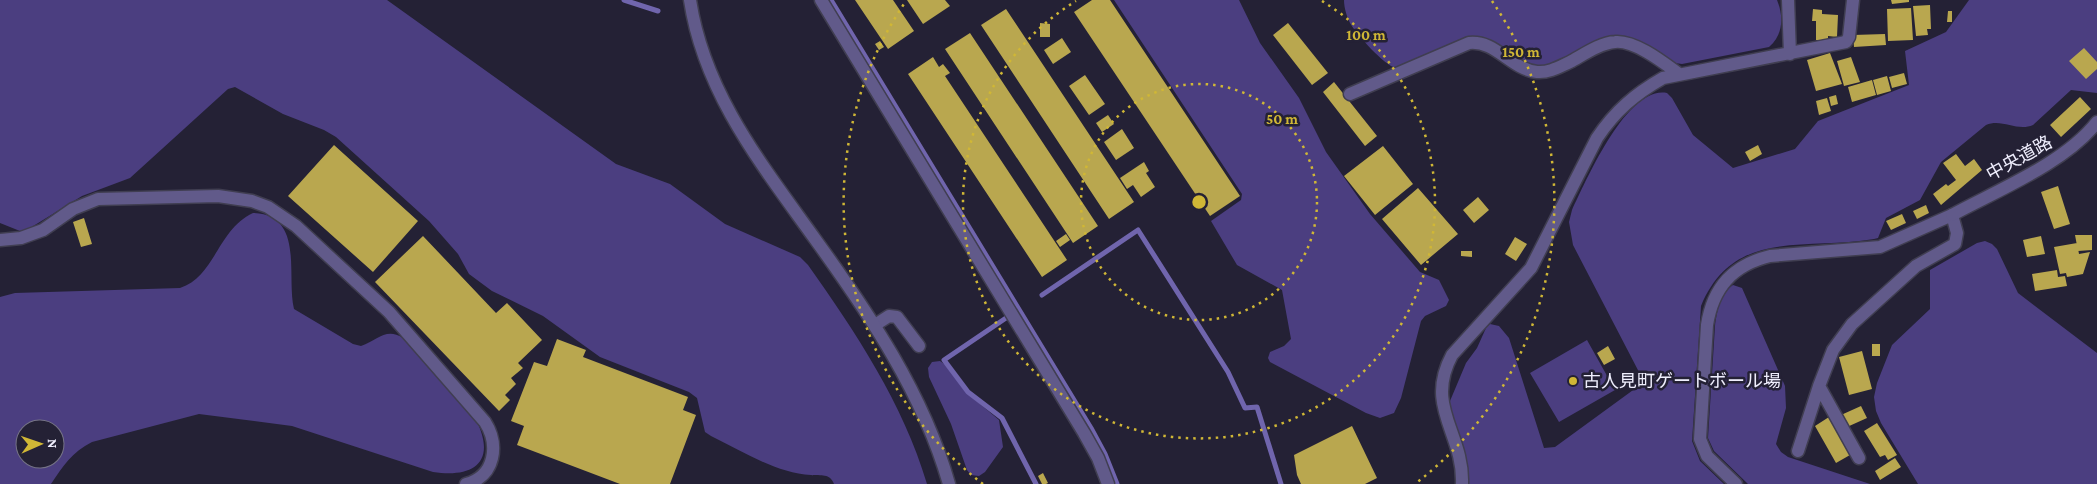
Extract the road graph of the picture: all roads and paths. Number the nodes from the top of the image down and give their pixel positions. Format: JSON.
{"nodes":[{"id":1,"x":690,"y":0,"type":"edge"},
{"id":2,"x":821,"y":0,"type":"edge"},
{"id":3,"x":1788,"y":0,"type":"edge"},
{"id":4,"x":1853,"y":0,"type":"edge"},
{"id":5,"x":1790,"y":54,"type":"junction"},
{"id":6,"x":1680,"y":74,"type":"junction"},
{"id":7,"x":1350,"y":94,"type":"dead end"},
{"id":8,"x":2097,"y":122,"type":"edge"},
{"id":9,"x":1952,"y":215,"type":"junction"},
{"id":10,"x":0,"y":240,"type":"edge"},
{"id":11,"x":875,"y":325,"type":"junction"},
{"id":12,"x":919,"y":346,"type":"dead end"},
{"id":13,"x":1820,"y":386,"type":"junction"},
{"id":14,"x":1798,"y":451,"type":"dead end"},
{"id":15,"x":1859,"y":458,"type":"dead end"},
{"id":16,"x":466,"y":484,"type":"edge"},
{"id":17,"x":949,"y":484,"type":"edge"},
{"id":18,"x":1108,"y":484,"type":"edge"},
{"id":19,"x":1462,"y":484,"type":"edge"},
{"id":20,"x":1736,"y":484,"type":"edge"}],
"edges":[{"from":1,"to":11,"type":"street"},
{"from":2,"to":18,"type":"street"},
{"from":3,"to":5,"type":"street"},
{"from":4,"to":5,"type":"street"},
{"from":5,"to":6,"type":"street"},
{"from":6,"to":7,"type":"street"},
{"from":6,"to":19,"type":"street"},
{"from":8,"to":9,"type":"street","name":"中央道路"},
{"from":9,"to":13,"type":"street"},
{"from":9,"to":20,"type":"street","name":"中央道路"},
{"from":10,"to":16,"type":"street"},
{"from":11,"to":12,"type":"street"},
{"from":11,"to":17,"type":"street"},
{"from":13,"to":14,"type":"street"},
{"from":13,"to":15,"type":"street"}]}
